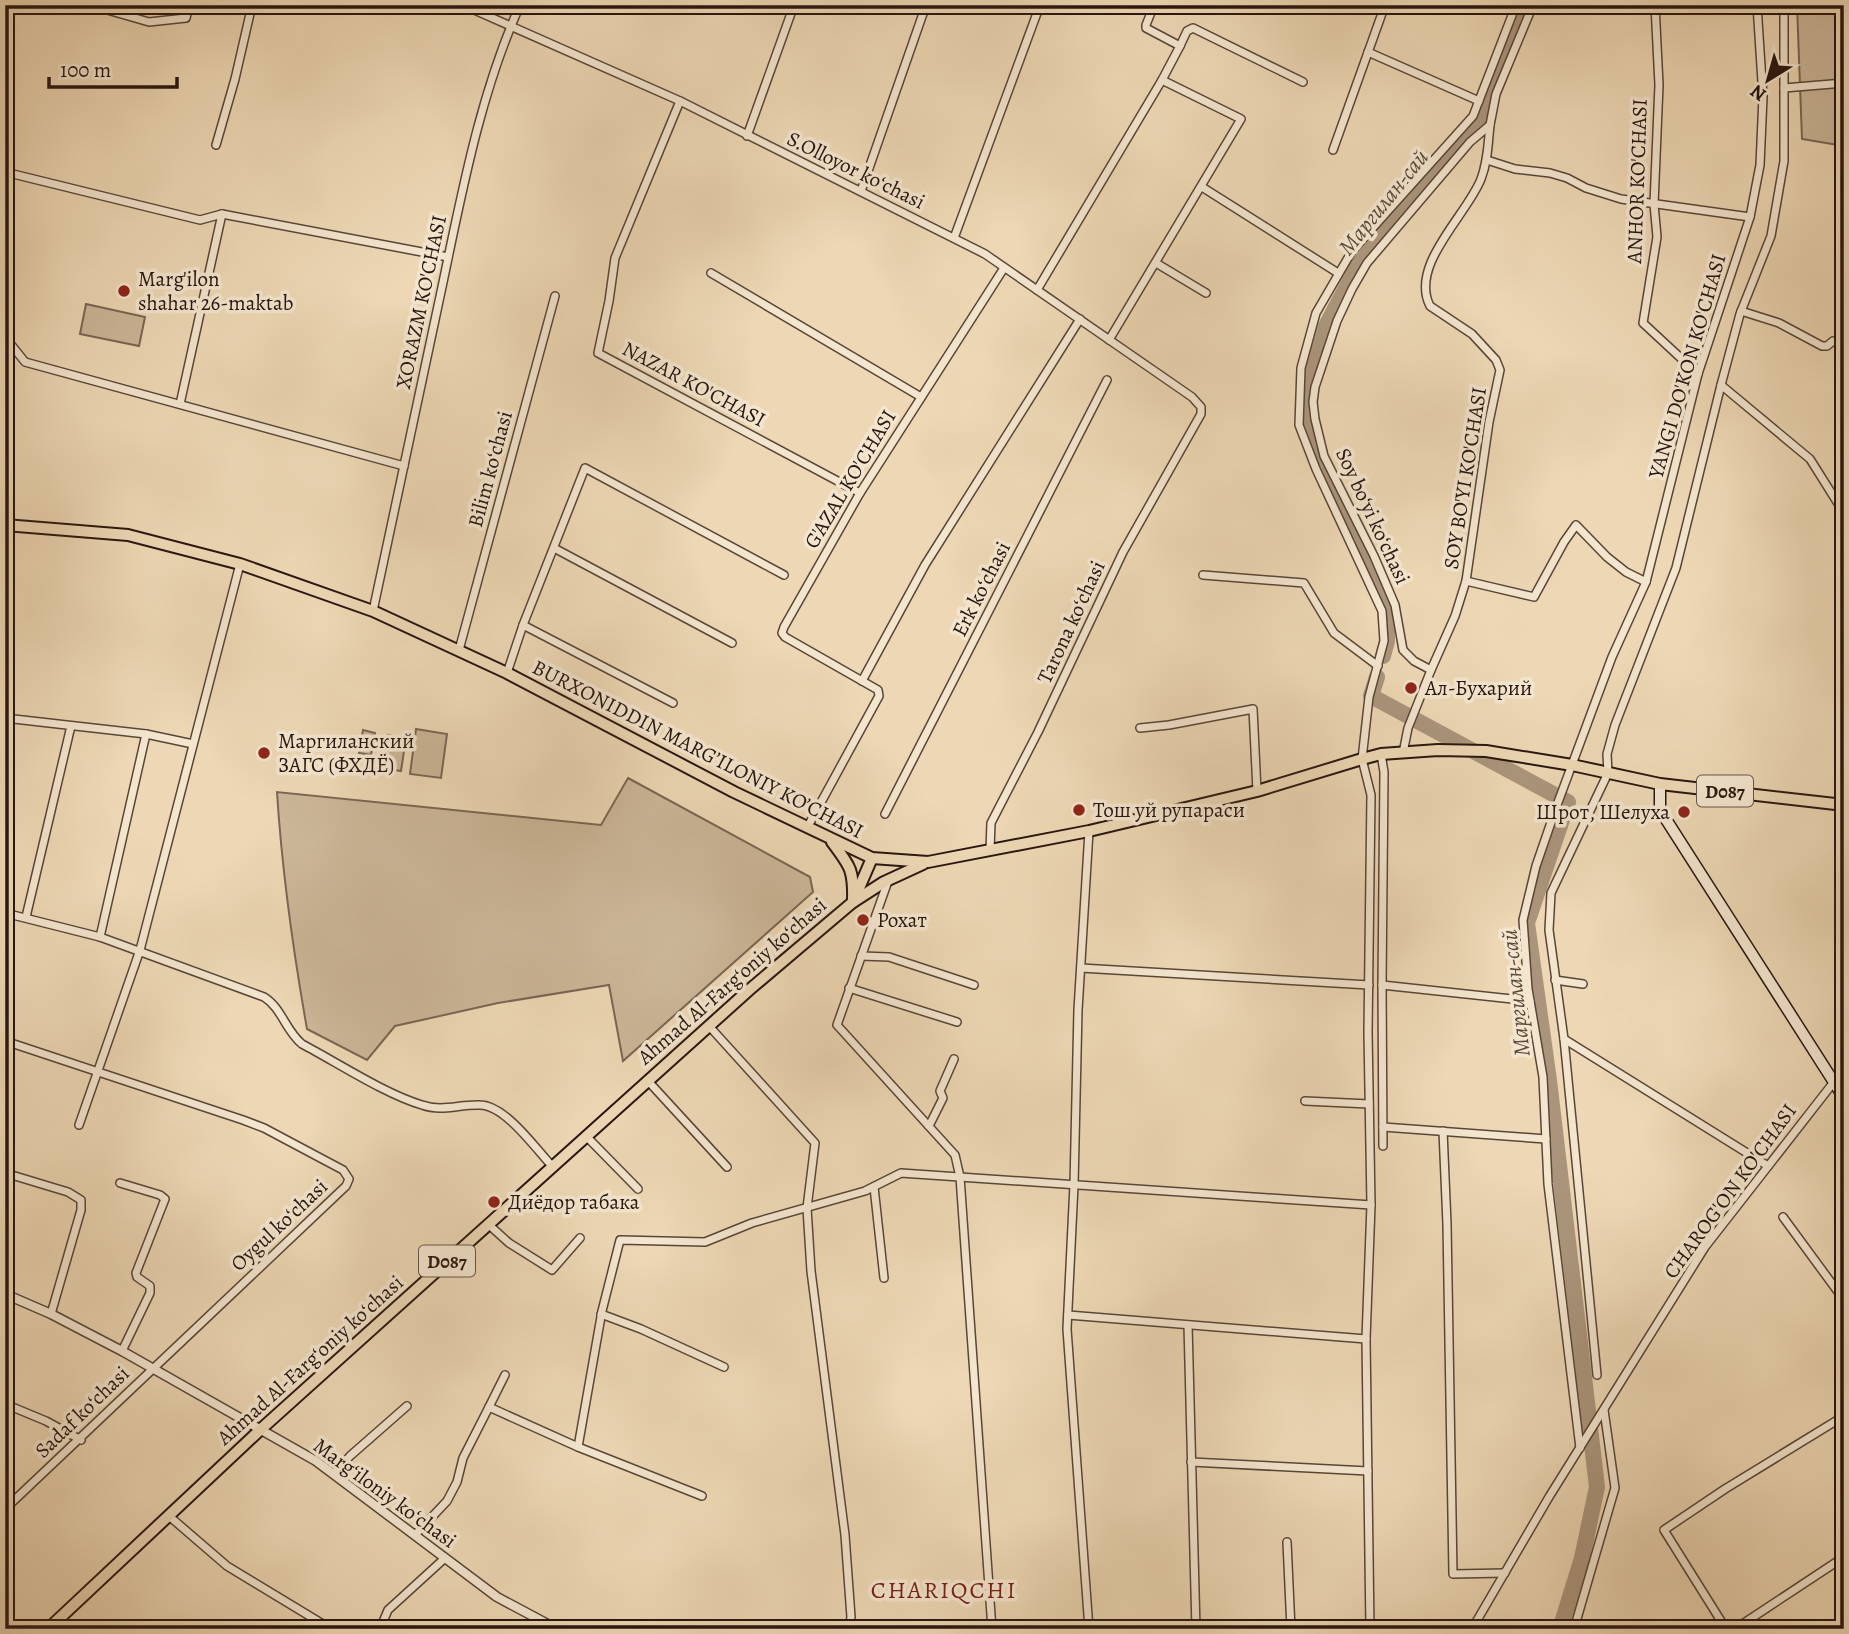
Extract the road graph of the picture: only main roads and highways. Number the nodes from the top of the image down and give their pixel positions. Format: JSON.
{"nodes":[{"id":1,"x":5,"y":526,"type":"edge"},
{"id":2,"x":1660,"y":784,"type":"junction"},
{"id":3,"x":1844,"y":805,"type":"edge"},
{"id":4,"x":831,"y":840,"type":"junction"},
{"id":5,"x":872,"y":858,"type":"junction"},
{"id":6,"x":928,"y":862,"type":"junction"},
{"id":7,"x":853,"y":902,"type":"junction"},
{"id":8,"x":1844,"y":1098,"type":"edge"},
{"id":9,"x":48,"y":1629,"type":"edge"}],
"edges":[{"from":1,"to":4,"type":"main road","name":"BURXONIDDIN MARG’ILONIY KO’CHASI"},
{"from":2,"to":3,"type":"main road","name":"BURXONIDDIN MARG’ILONIY KO’CHASI","number":"D087"},
{"from":2,"to":6,"type":"main road","name":"BURXONIDDIN MARG’ILONIY KO’CHASI","number":"D087"},
{"from":2,"to":8,"type":"main road"},
{"from":4,"to":5,"type":"main road","name":"BURXONIDDIN MARG’ILONIY KO’CHASI","number":"D087"},
{"from":4,"to":7,"type":"main road"},
{"from":5,"to":6,"type":"main road","name":"BURXONIDDIN MARG’ILONIY KO’CHASI","number":"D087"},
{"from":5,"to":7,"type":"main road","number":"D087"},
{"from":6,"to":7,"type":"main road","number":"D087"},
{"from":7,"to":9,"type":"main road","name":"Ahmad Al-Fargʻoniy koʻchasi","number":"D087"}]}
